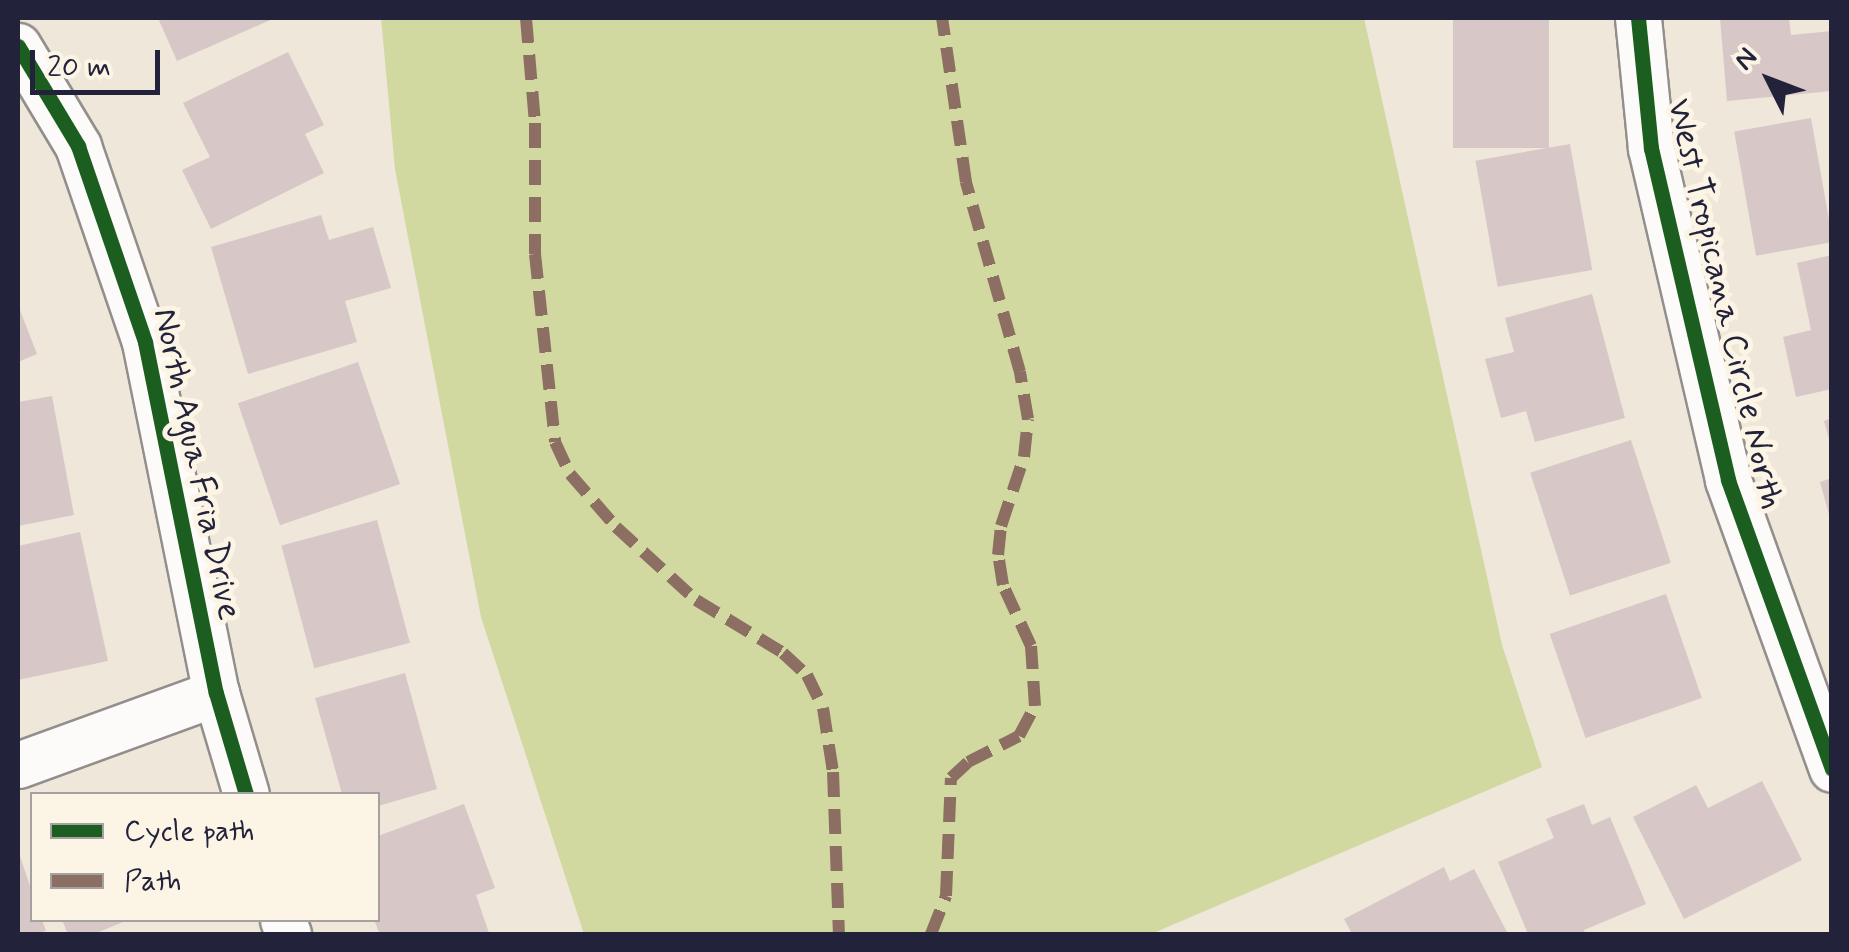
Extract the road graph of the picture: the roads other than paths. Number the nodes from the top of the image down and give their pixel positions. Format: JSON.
{"nodes":[{"id":1,"x":1638,"y":18,"type":"edge"},
{"id":2,"x":18,"y":46,"type":"edge"},
{"id":3,"x":216,"y":692,"type":"junction"},
{"id":4,"x":18,"y":765,"type":"edge"},
{"id":5,"x":1832,"y":769,"type":"edge"},
{"id":6,"x":245,"y":792,"type":"edge"}],
"edges":[{"from":1,"to":5,"type":"street","name":"West Tropicana Circle North"},
{"from":2,"to":3,"type":"street","name":"North Agua Fria Drive"},
{"from":3,"to":4,"type":"street"},
{"from":3,"to":6,"type":"street","name":"North Agua Fria Drive"}]}
